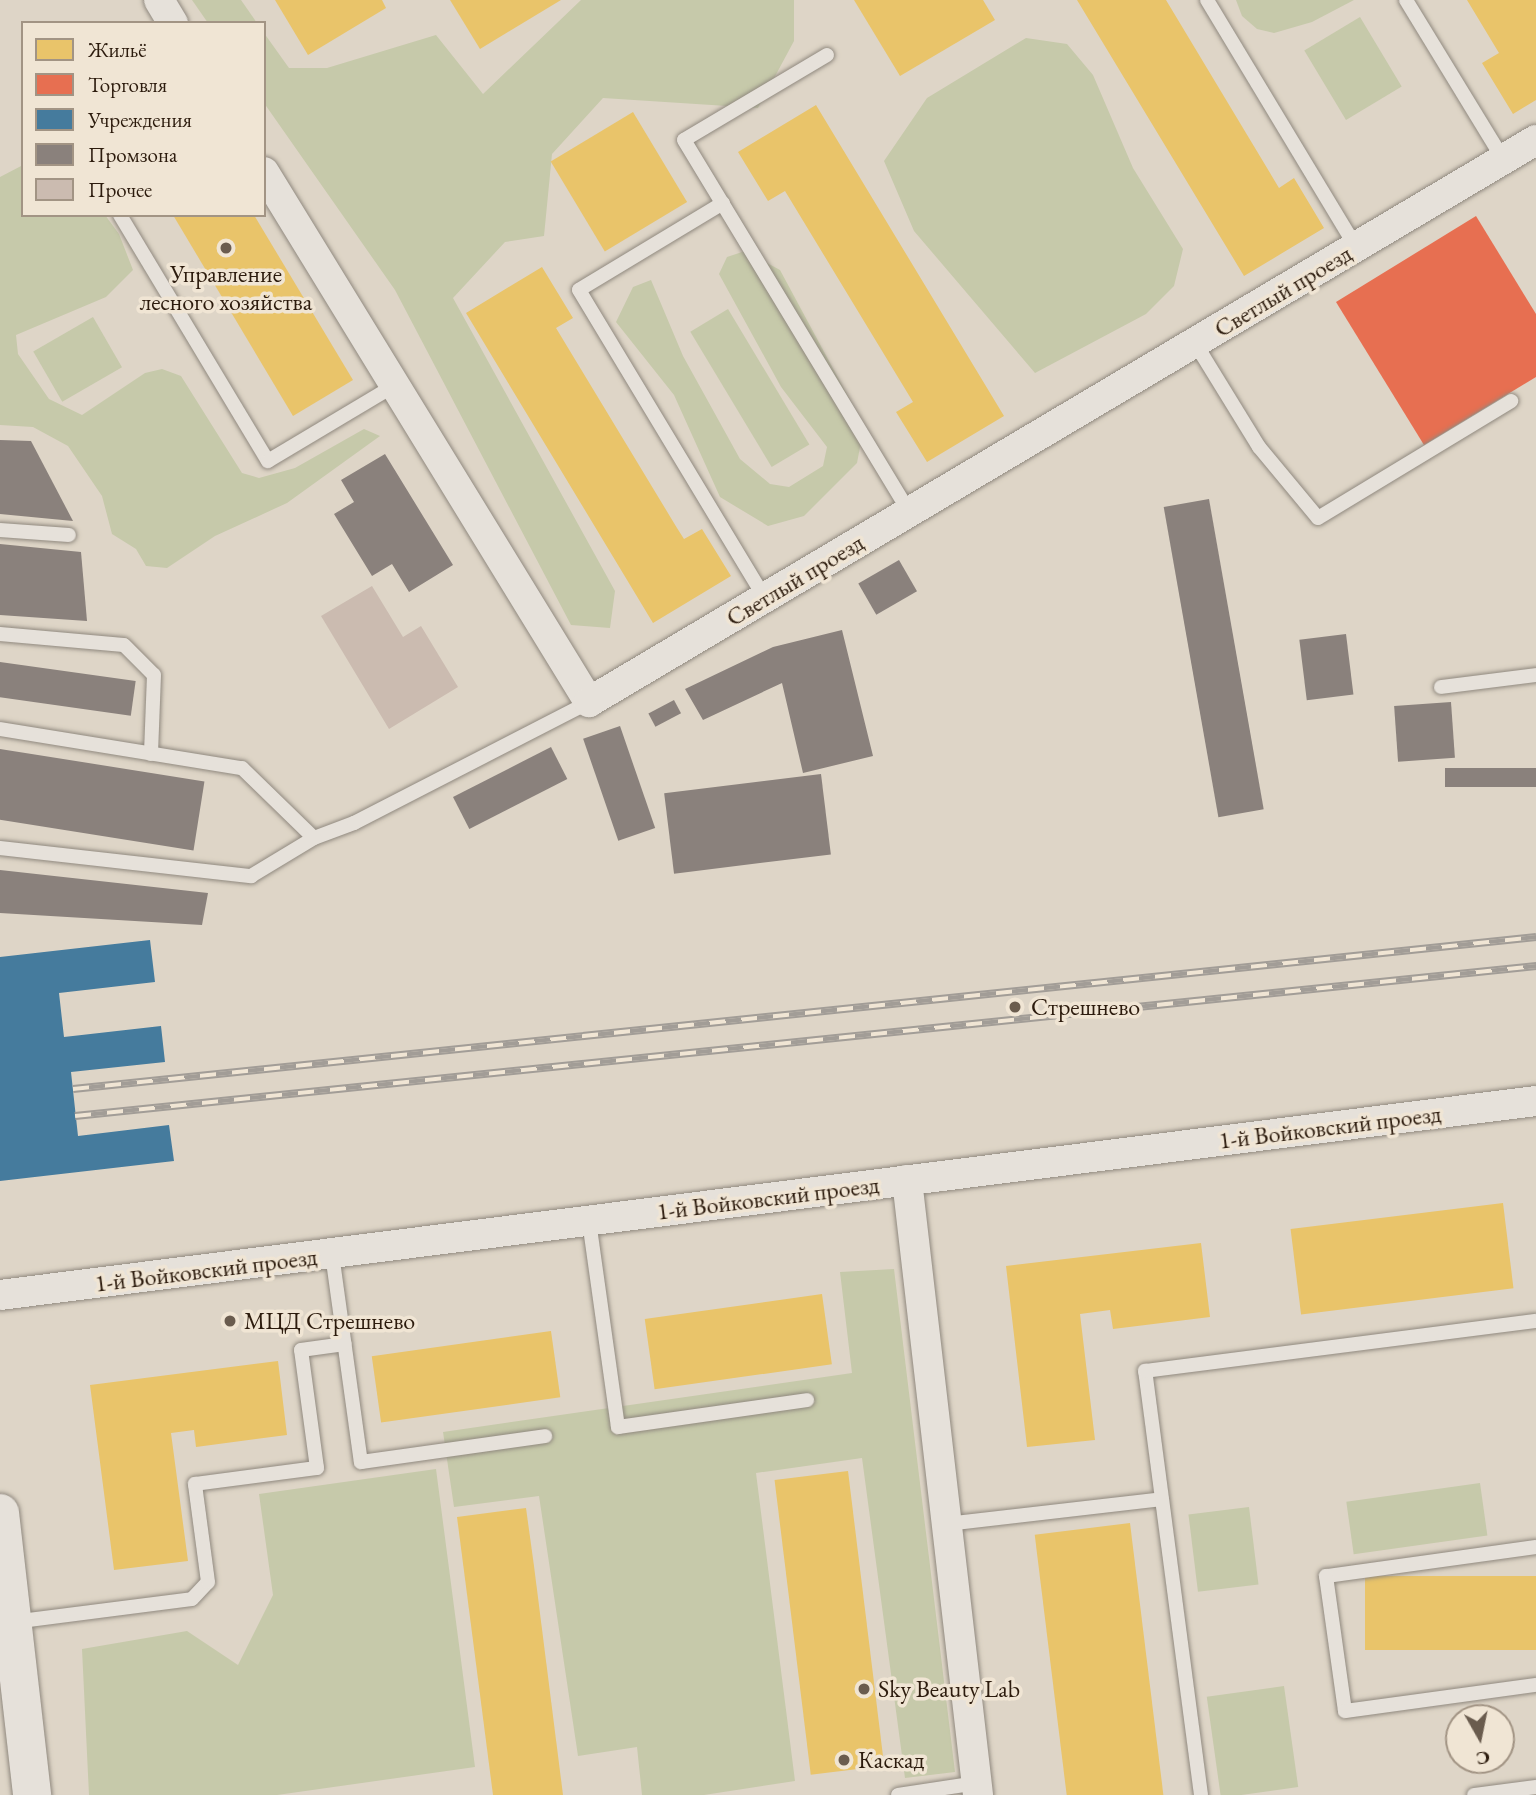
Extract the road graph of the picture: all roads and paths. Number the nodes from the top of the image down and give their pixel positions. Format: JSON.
{"nodes":[{"id":1,"x":159,"y":0,"type":"edge"},
{"id":2,"x":1207,"y":0,"type":"edge"},
{"id":3,"x":1406,"y":0,"type":"edge"},
{"id":4,"x":172,"y":21,"type":"edge"},
{"id":5,"x":827,"y":55,"type":"dead end"},
{"id":6,"x":1536,"y":140,"type":"edge"},
{"id":7,"x":1503,"y":159,"type":"junction"},
{"id":8,"x":266,"y":175,"type":"edge"},
{"id":9,"x":723,"y":203,"type":"junction"},
{"id":10,"x":121,"y":217,"type":"edge"},
{"id":11,"x":1356,"y":247,"type":"junction"},
{"id":12,"x":1195,"y":342,"type":"junction"},
{"id":13,"x":395,"y":385,"type":"junction"},
{"id":14,"x":1511,"y":401,"type":"dead end"},
{"id":15,"x":909,"y":512,"type":"junction"},
{"id":16,"x":0,"y":530,"type":"edge"},
{"id":17,"x":69,"y":535,"type":"dead end"},
{"id":18,"x":765,"y":598,"type":"junction"},
{"id":19,"x":0,"y":634,"type":"edge"},
{"id":20,"x":1536,"y":675,"type":"edge"},
{"id":21,"x":1441,"y":687,"type":"dead end"},
{"id":22,"x":589,"y":702,"type":"junction"},
{"id":23,"x":0,"y":729,"type":"edge"},
{"id":24,"x":151,"y":754,"type":"junction"},
{"id":25,"x":314,"y":838,"type":"junction"},
{"id":26,"x":0,"y":848,"type":"edge"},
{"id":27,"x":1536,"y":1101,"type":"edge"},
{"id":28,"x":907,"y":1180,"type":"junction"},
{"id":29,"x":589,"y":1221,"type":"junction"},
{"id":30,"x":332,"y":1254,"type":"junction"},
{"id":31,"x":0,"y":1295,"type":"edge"},
{"id":32,"x":1536,"y":1321,"type":"edge"},
{"id":33,"x":345,"y":1344,"type":"junction"},
{"id":34,"x":807,"y":1400,"type":"dead end"},
{"id":35,"x":545,"y":1436,"type":"dead end"},
{"id":36,"x":1162,"y":1499,"type":"junction"},
{"id":37,"x":947,"y":1524,"type":"junction"},
{"id":38,"x":1,"y":1535,"type":"edge"},
{"id":39,"x":1536,"y":1547,"type":"edge"},
{"id":40,"x":13,"y":1622,"type":"junction"},
{"id":41,"x":1536,"y":1685,"type":"edge"},
{"id":42,"x":1536,"y":1787,"type":"edge"},
{"id":43,"x":977,"y":1789,"type":"edge"},
{"id":44,"x":32,"y":1795,"type":"edge"},
{"id":45,"x":898,"y":1795,"type":"edge"},
{"id":46,"x":1201,"y":1795,"type":"edge"},
{"id":47,"x":1474,"y":1795,"type":"edge"}],
"edges":[{"from":1,"to":4,"type":"street"},
{"from":2,"to":11,"type":"lane"},
{"from":3,"to":7,"type":"lane"},
{"from":5,"to":9,"type":"lane"},
{"from":6,"to":7,"type":"street","name":"Светлый проезд"},
{"from":7,"to":11,"type":"street","name":"Светлый проезд"},
{"from":8,"to":13,"type":"street"},
{"from":9,"to":15,"type":"lane"},
{"from":9,"to":18,"type":"lane"},
{"from":10,"to":13,"type":"lane"},
{"from":11,"to":12,"type":"street","name":"Светлый проезд"},
{"from":12,"to":14,"type":"lane"},
{"from":12,"to":15,"type":"street","name":"Светлый проезд"},
{"from":13,"to":22,"type":"street"},
{"from":15,"to":18,"type":"street","name":"Светлый проезд"},
{"from":16,"to":17,"type":"lane"},
{"from":18,"to":22,"type":"street","name":"Светлый проезд"},
{"from":19,"to":24,"type":"lane"},
{"from":20,"to":21,"type":"lane"},
{"from":22,"to":25,"type":"lane"},
{"from":23,"to":24,"type":"lane"},
{"from":24,"to":25,"type":"lane"},
{"from":25,"to":26,"type":"lane"},
{"from":27,"to":28,"type":"street","name":"1-й Войковский проезд"},
{"from":28,"to":29,"type":"street","name":"1-й Войковский проезд"},
{"from":28,"to":37,"type":"street"},
{"from":29,"to":30,"type":"street","name":"1-й Войковский проезд"},
{"from":29,"to":34,"type":"lane"},
{"from":30,"to":31,"type":"street","name":"1-й Войковский проезд"},
{"from":30,"to":33,"type":"lane"},
{"from":32,"to":36,"type":"lane"},
{"from":33,"to":35,"type":"lane"},
{"from":33,"to":40,"type":"lane"},
{"from":36,"to":37,"type":"lane"},
{"from":36,"to":46,"type":"lane"},
{"from":37,"to":43,"type":"street"},
{"from":38,"to":40,"type":"street"},
{"from":39,"to":41,"type":"lane"},
{"from":40,"to":44,"type":"street"},
{"from":42,"to":47,"type":"lane"},
{"from":43,"to":45,"type":"lane"}]}
